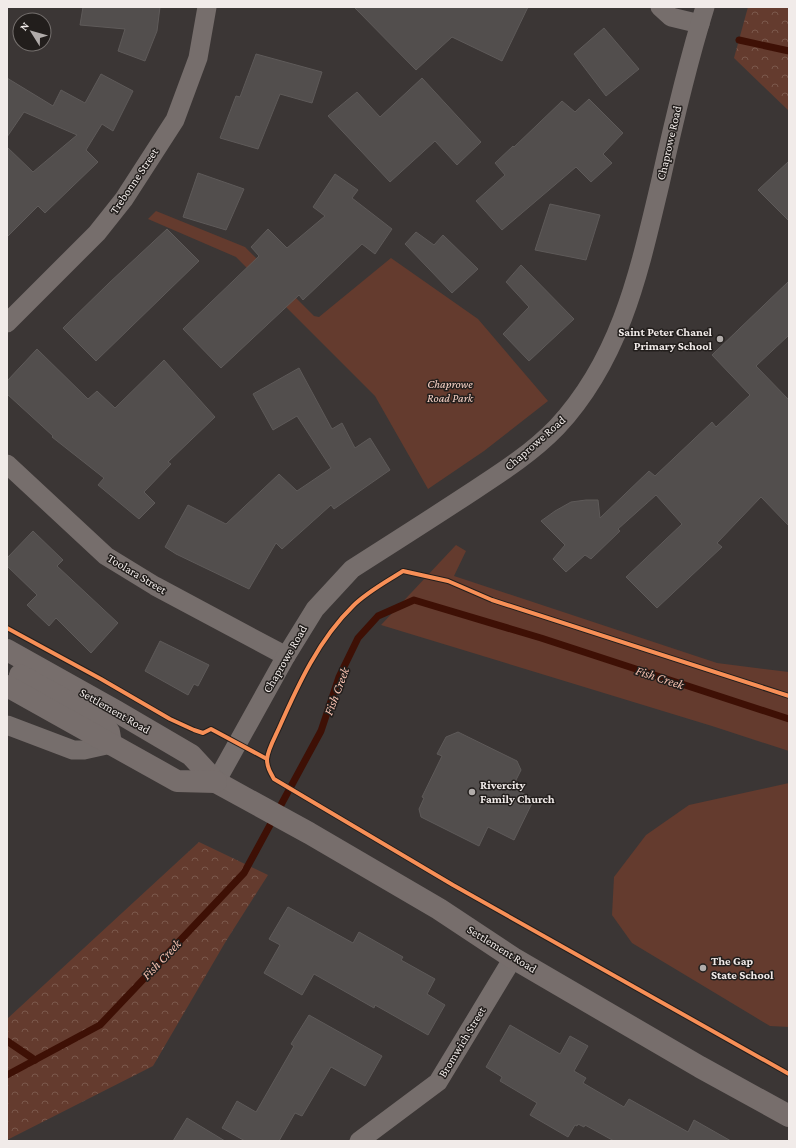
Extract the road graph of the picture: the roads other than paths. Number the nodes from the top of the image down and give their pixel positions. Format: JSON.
{"nodes":[{"id":1,"x":207,"y":7,"type":"edge"},
{"id":2,"x":660,"y":7,"type":"edge"},
{"id":3,"x":703,"y":15,"type":"edge"},
{"id":4,"x":7,"y":323,"type":"edge"},
{"id":5,"x":7,"y":464,"type":"edge"},
{"id":6,"x":7,"y":650,"type":"edge"},
{"id":7,"x":286,"y":656,"type":"junction"},
{"id":8,"x":7,"y":668,"type":"edge"},
{"id":9,"x":7,"y":686,"type":"edge"},
{"id":10,"x":7,"y":725,"type":"edge"},
{"id":11,"x":111,"y":744,"type":"junction"},
{"id":12,"x":216,"y":782,"type":"junction"},
{"id":13,"x":513,"y":958,"type":"junction"},
{"id":14,"x":789,"y":1116,"type":"edge"},
{"id":15,"x":358,"y":1141,"type":"edge"}],
"edges":[{"from":1,"to":4,"type":"street","name":"Trebonne Street"},
{"from":2,"to":3,"type":"street"},
{"from":3,"to":7,"type":"street","name":"Chaprowe Road"},
{"from":5,"to":7,"type":"street","name":"Toolara Street"},
{"from":6,"to":12,"type":"main road","name":"Settlement Road"},
{"from":7,"to":12,"type":"street","name":"Chaprowe Road"},
{"from":8,"to":11,"type":"main road"},
{"from":9,"to":11,"type":"main road","name":"Settlement Road"},
{"from":10,"to":11,"type":"street"},
{"from":11,"to":12,"type":"main road","name":"Settlement Road"},
{"from":12,"to":13,"type":"main road","name":"Settlement Road"},
{"from":13,"to":14,"type":"main road","name":"Settlement Road"},
{"from":13,"to":15,"type":"street","name":"Bromwich Street"}]}
